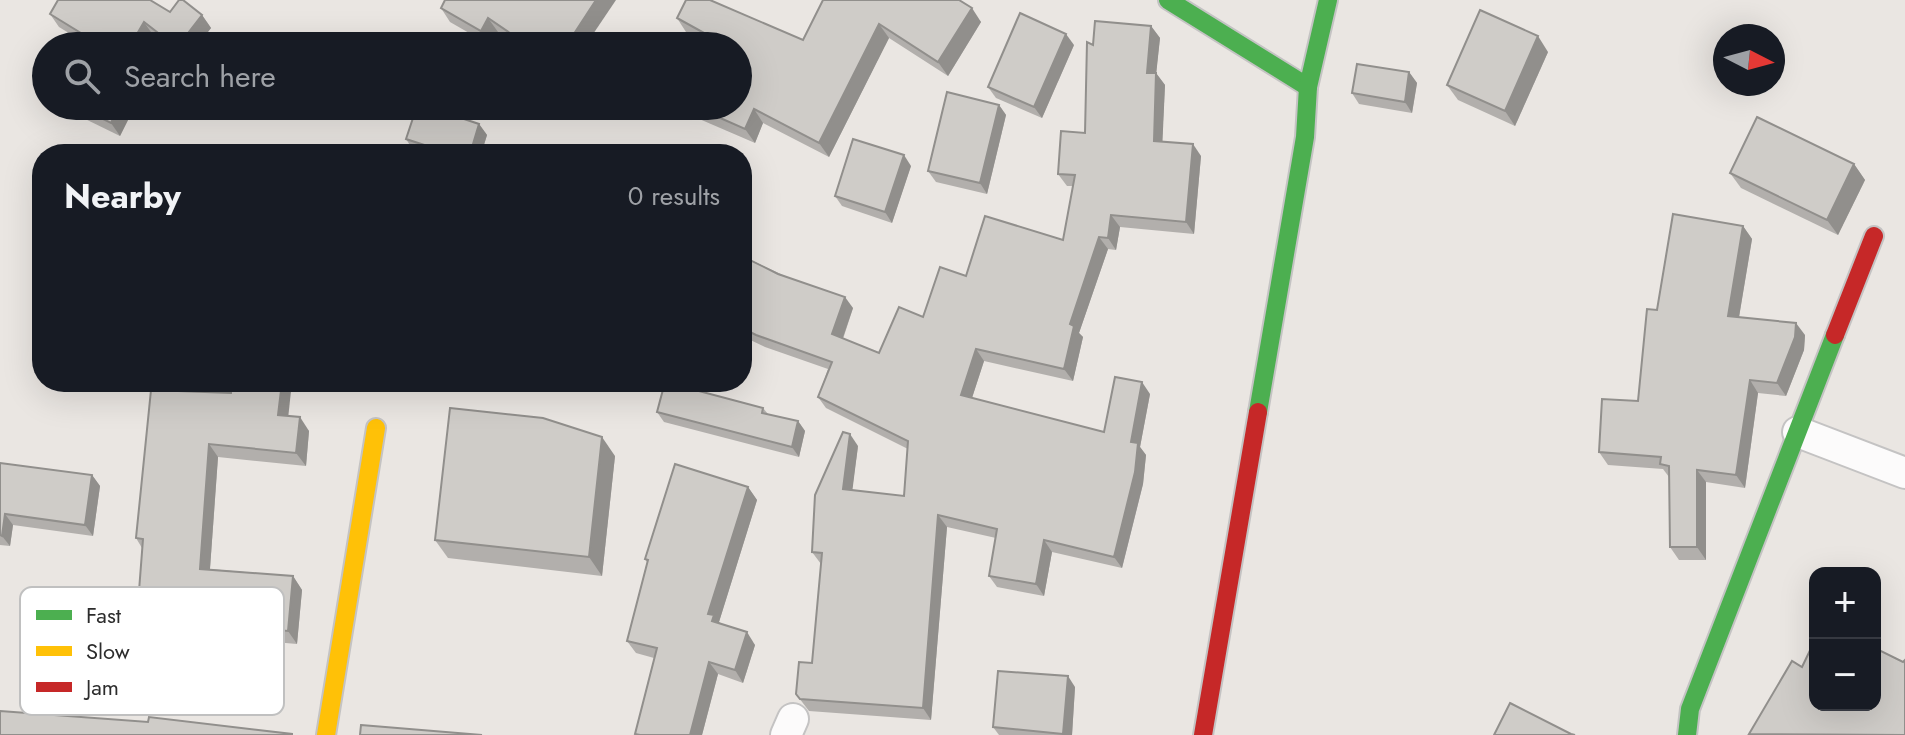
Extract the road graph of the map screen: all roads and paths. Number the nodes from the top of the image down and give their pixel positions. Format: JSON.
{"nodes":[{"id":1,"x":1168,"y":0,"type":"edge"},
{"id":2,"x":1328,"y":0,"type":"edge"},
{"id":3,"x":1308,"y":87,"type":"junction"},
{"id":4,"x":1874,"y":236,"type":"dead end"},
{"id":5,"x":376,"y":428,"type":"dead end"},
{"id":6,"x":1798,"y":432,"type":"junction"},
{"id":7,"x":1905,"y":473,"type":"edge"},
{"id":8,"x":326,"y":735,"type":"edge"},
{"id":9,"x":1203,"y":735,"type":"edge"},
{"id":10,"x":1687,"y":735,"type":"edge"}],
"edges":[{"from":1,"to":3,"type":"street"},
{"from":2,"to":3,"type":"street"},
{"from":3,"to":9,"type":"street"},
{"from":4,"to":6,"type":"street"},
{"from":5,"to":8,"type":"street"},
{"from":6,"to":7,"type":"street"},
{"from":6,"to":10,"type":"street"}]}
